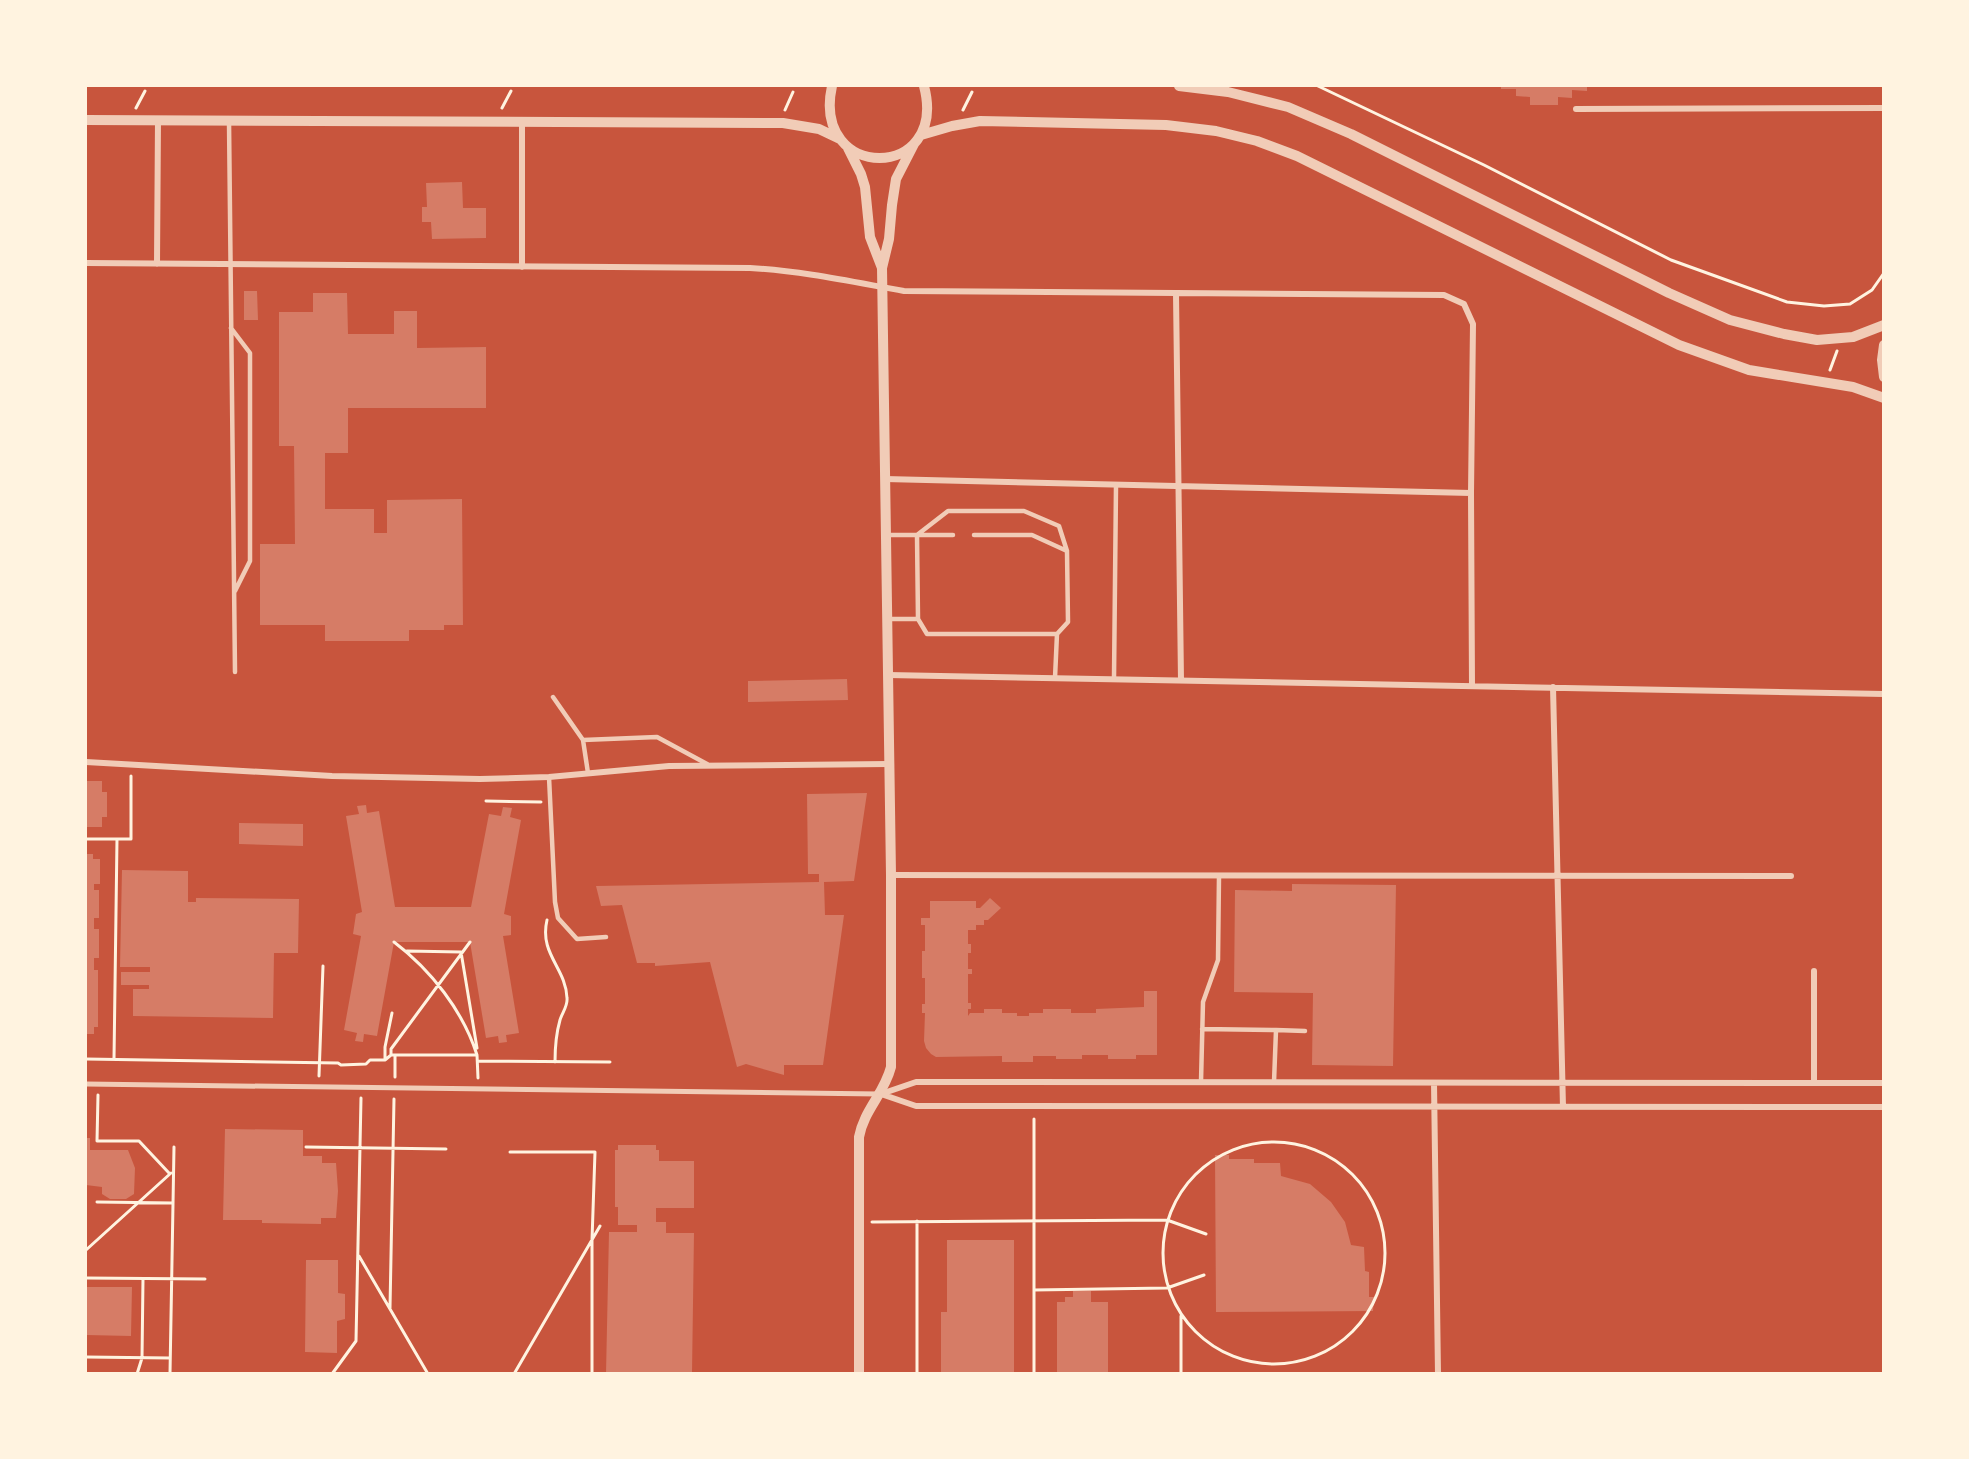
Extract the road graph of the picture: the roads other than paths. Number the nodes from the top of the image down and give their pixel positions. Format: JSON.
{"nodes":[{"id":1,"x":832,"y":86,"type":"edge"},
{"id":2,"x":924,"y":86,"type":"edge"},
{"id":3,"x":1179,"y":86,"type":"edge"},
{"id":4,"x":1884,"y":108,"type":"edge"},
{"id":5,"x":1576,"y":109,"type":"dead end"},
{"id":6,"x":86,"y":120,"type":"edge"},
{"id":7,"x":158,"y":120,"type":"junction"},
{"id":8,"x":229,"y":121,"type":"junction"},
{"id":9,"x":522,"y":122,"type":"junction"},
{"id":10,"x":921,"y":135,"type":"junction"},
{"id":11,"x":844,"y":142,"type":"junction"},
{"id":12,"x":914,"y":144,"type":"junction"},
{"id":13,"x":86,"y":263,"type":"edge"},
{"id":14,"x":157,"y":264,"type":"junction"},
{"id":15,"x":229,"y":264,"type":"junction"},
{"id":16,"x":522,"y":267,"type":"junction"},
{"id":17,"x":882,"y":268,"type":"junction"},
{"id":18,"x":882,"y":287,"type":"junction"},
{"id":19,"x":1176,"y":294,"type":"junction"},
{"id":20,"x":1884,"y":325,"type":"edge"},
{"id":21,"x":230,"y":326,"type":"junction"},
{"id":22,"x":1884,"y":345,"type":"edge"},
{"id":23,"x":1884,"y":377,"type":"edge"},
{"id":24,"x":1884,"y":398,"type":"edge"},
{"id":25,"x":885,"y":479,"type":"junction"},
{"id":26,"x":1116,"y":486,"type":"junction"},
{"id":27,"x":1179,"y":488,"type":"junction"},
{"id":28,"x":1471,"y":493,"type":"junction"},
{"id":29,"x":886,"y":535,"type":"junction"},
{"id":30,"x":917,"y":535,"type":"junction"},
{"id":31,"x":953,"y":535,"type":"dead end"},
{"id":32,"x":974,"y":535,"type":"dead end"},
{"id":33,"x":1067,"y":551,"type":"junction"},
{"id":34,"x":234,"y":594,"type":"junction"},
{"id":35,"x":918,"y":618,"type":"junction"},
{"id":36,"x":887,"y":619,"type":"junction"},
{"id":37,"x":1057,"y":634,"type":"junction"},
{"id":38,"x":235,"y":672,"type":"dead end"},
{"id":39,"x":888,"y":675,"type":"junction"},
{"id":40,"x":1055,"y":678,"type":"junction"},
{"id":41,"x":1114,"y":679,"type":"junction"},
{"id":42,"x":1181,"y":681,"type":"junction"},
{"id":43,"x":1472,"y":686,"type":"junction"},
{"id":44,"x":1553,"y":687,"type":"junction"},
{"id":45,"x":1884,"y":694,"type":"edge"},
{"id":46,"x":554,"y":697,"type":"dead end"},
{"id":47,"x":583,"y":740,"type":"junction"},
{"id":48,"x":86,"y":762,"type":"edge"},
{"id":49,"x":889,"y":764,"type":"junction"},
{"id":50,"x":709,"y":766,"type":"junction"},
{"id":51,"x":588,"y":772,"type":"junction"},
{"id":52,"x":549,"y":777,"type":"junction"},
{"id":53,"x":891,"y":875,"type":"junction"},
{"id":54,"x":1219,"y":876,"type":"junction"},
{"id":55,"x":1557,"y":876,"type":"junction"},
{"id":56,"x":1791,"y":876,"type":"dead end"},
{"id":57,"x":606,"y":937,"type":"dead end"},
{"id":58,"x":1815,"y":971,"type":"dead end"},
{"id":59,"x":1202,"y":1029,"type":"junction"},
{"id":60,"x":1276,"y":1030,"type":"junction"},
{"id":61,"x":1305,"y":1031,"type":"dead end"},
{"id":62,"x":1201,"y":1082,"type":"junction"},
{"id":63,"x":1274,"y":1082,"type":"junction"},
{"id":64,"x":1434,"y":1083,"type":"junction"},
{"id":65,"x":1563,"y":1083,"type":"junction"},
{"id":66,"x":1815,"y":1083,"type":"junction"},
{"id":67,"x":1884,"y":1083,"type":"edge"},
{"id":68,"x":86,"y":1084,"type":"edge"},
{"id":69,"x":880,"y":1094,"type":"junction"},
{"id":70,"x":1434,"y":1107,"type":"junction"},
{"id":71,"x":1563,"y":1107,"type":"junction"},
{"id":72,"x":1884,"y":1107,"type":"edge"},
{"id":73,"x":859,"y":1374,"type":"edge"},
{"id":74,"x":1438,"y":1374,"type":"edge"}],
"edges":[{"from":1,"to":11,"type":"street"},
{"from":2,"to":10,"type":"street"},
{"from":3,"to":20,"type":"street"},
{"from":4,"to":5,"type":"street"},
{"from":6,"to":7,"type":"street"},
{"from":7,"to":8,"type":"street"},
{"from":7,"to":14,"type":"street"},
{"from":8,"to":9,"type":"street"},
{"from":8,"to":15,"type":"lane"},
{"from":9,"to":11,"type":"street"},
{"from":9,"to":16,"type":"street"},
{"from":10,"to":12,"type":"street"},
{"from":10,"to":24,"type":"street"},
{"from":11,"to":12,"type":"street"},
{"from":11,"to":17,"type":"street"},
{"from":12,"to":17,"type":"street"},
{"from":13,"to":14,"type":"street"},
{"from":14,"to":15,"type":"street"},
{"from":15,"to":16,"type":"street"},
{"from":15,"to":21,"type":"lane"},
{"from":16,"to":18,"type":"street"},
{"from":17,"to":18,"type":"street"},
{"from":18,"to":19,"type":"street"},
{"from":18,"to":25,"type":"street"},
{"from":19,"to":27,"type":"street"},
{"from":19,"to":28,"type":"street"},
{"from":21,"to":34,"type":"lane"},
{"from":21,"to":34,"type":"lane"},
{"from":22,"to":23,"type":"street"},
{"from":25,"to":26,"type":"street"},
{"from":25,"to":29,"type":"street"},
{"from":26,"to":27,"type":"street"},
{"from":26,"to":41,"type":"lane"},
{"from":27,"to":28,"type":"street"},
{"from":27,"to":42,"type":"street"},
{"from":28,"to":43,"type":"street"},
{"from":29,"to":30,"type":"lane"},
{"from":29,"to":36,"type":"street"},
{"from":30,"to":31,"type":"lane"},
{"from":30,"to":33,"type":"lane"},
{"from":30,"to":35,"type":"lane"},
{"from":32,"to":33,"type":"lane"},
{"from":33,"to":37,"type":"lane"},
{"from":34,"to":38,"type":"lane"},
{"from":35,"to":36,"type":"lane"},
{"from":35,"to":37,"type":"lane"},
{"from":36,"to":39,"type":"street"},
{"from":37,"to":40,"type":"lane"},
{"from":39,"to":40,"type":"street"},
{"from":39,"to":49,"type":"street"},
{"from":40,"to":41,"type":"street"},
{"from":41,"to":42,"type":"street"},
{"from":42,"to":43,"type":"street"},
{"from":43,"to":44,"type":"street"},
{"from":44,"to":45,"type":"street"},
{"from":44,"to":55,"type":"street"},
{"from":46,"to":47,"type":"lane"},
{"from":47,"to":50,"type":"lane"},
{"from":47,"to":51,"type":"lane"},
{"from":48,"to":52,"type":"street"},
{"from":49,"to":50,"type":"street"},
{"from":49,"to":53,"type":"street"},
{"from":50,"to":51,"type":"street"},
{"from":51,"to":52,"type":"street"},
{"from":52,"to":57,"type":"lane"},
{"from":53,"to":54,"type":"street"},
{"from":53,"to":69,"type":"street"},
{"from":54,"to":55,"type":"street"},
{"from":54,"to":59,"type":"lane"},
{"from":55,"to":56,"type":"street"},
{"from":55,"to":65,"type":"street"},
{"from":58,"to":66,"type":"street"},
{"from":59,"to":60,"type":"lane"},
{"from":59,"to":62,"type":"lane"},
{"from":60,"to":61,"type":"lane"},
{"from":60,"to":63,"type":"lane"},
{"from":62,"to":63,"type":"street"},
{"from":62,"to":69,"type":"street"},
{"from":63,"to":64,"type":"street"},
{"from":64,"to":65,"type":"street"},
{"from":64,"to":70,"type":"street"},
{"from":65,"to":66,"type":"street"},
{"from":65,"to":71,"type":"street"},
{"from":66,"to":67,"type":"street"},
{"from":68,"to":69,"type":"street"},
{"from":69,"to":70,"type":"street"},
{"from":69,"to":73,"type":"street"},
{"from":70,"to":71,"type":"street"},
{"from":70,"to":74,"type":"street"},
{"from":71,"to":72,"type":"street"}]}
